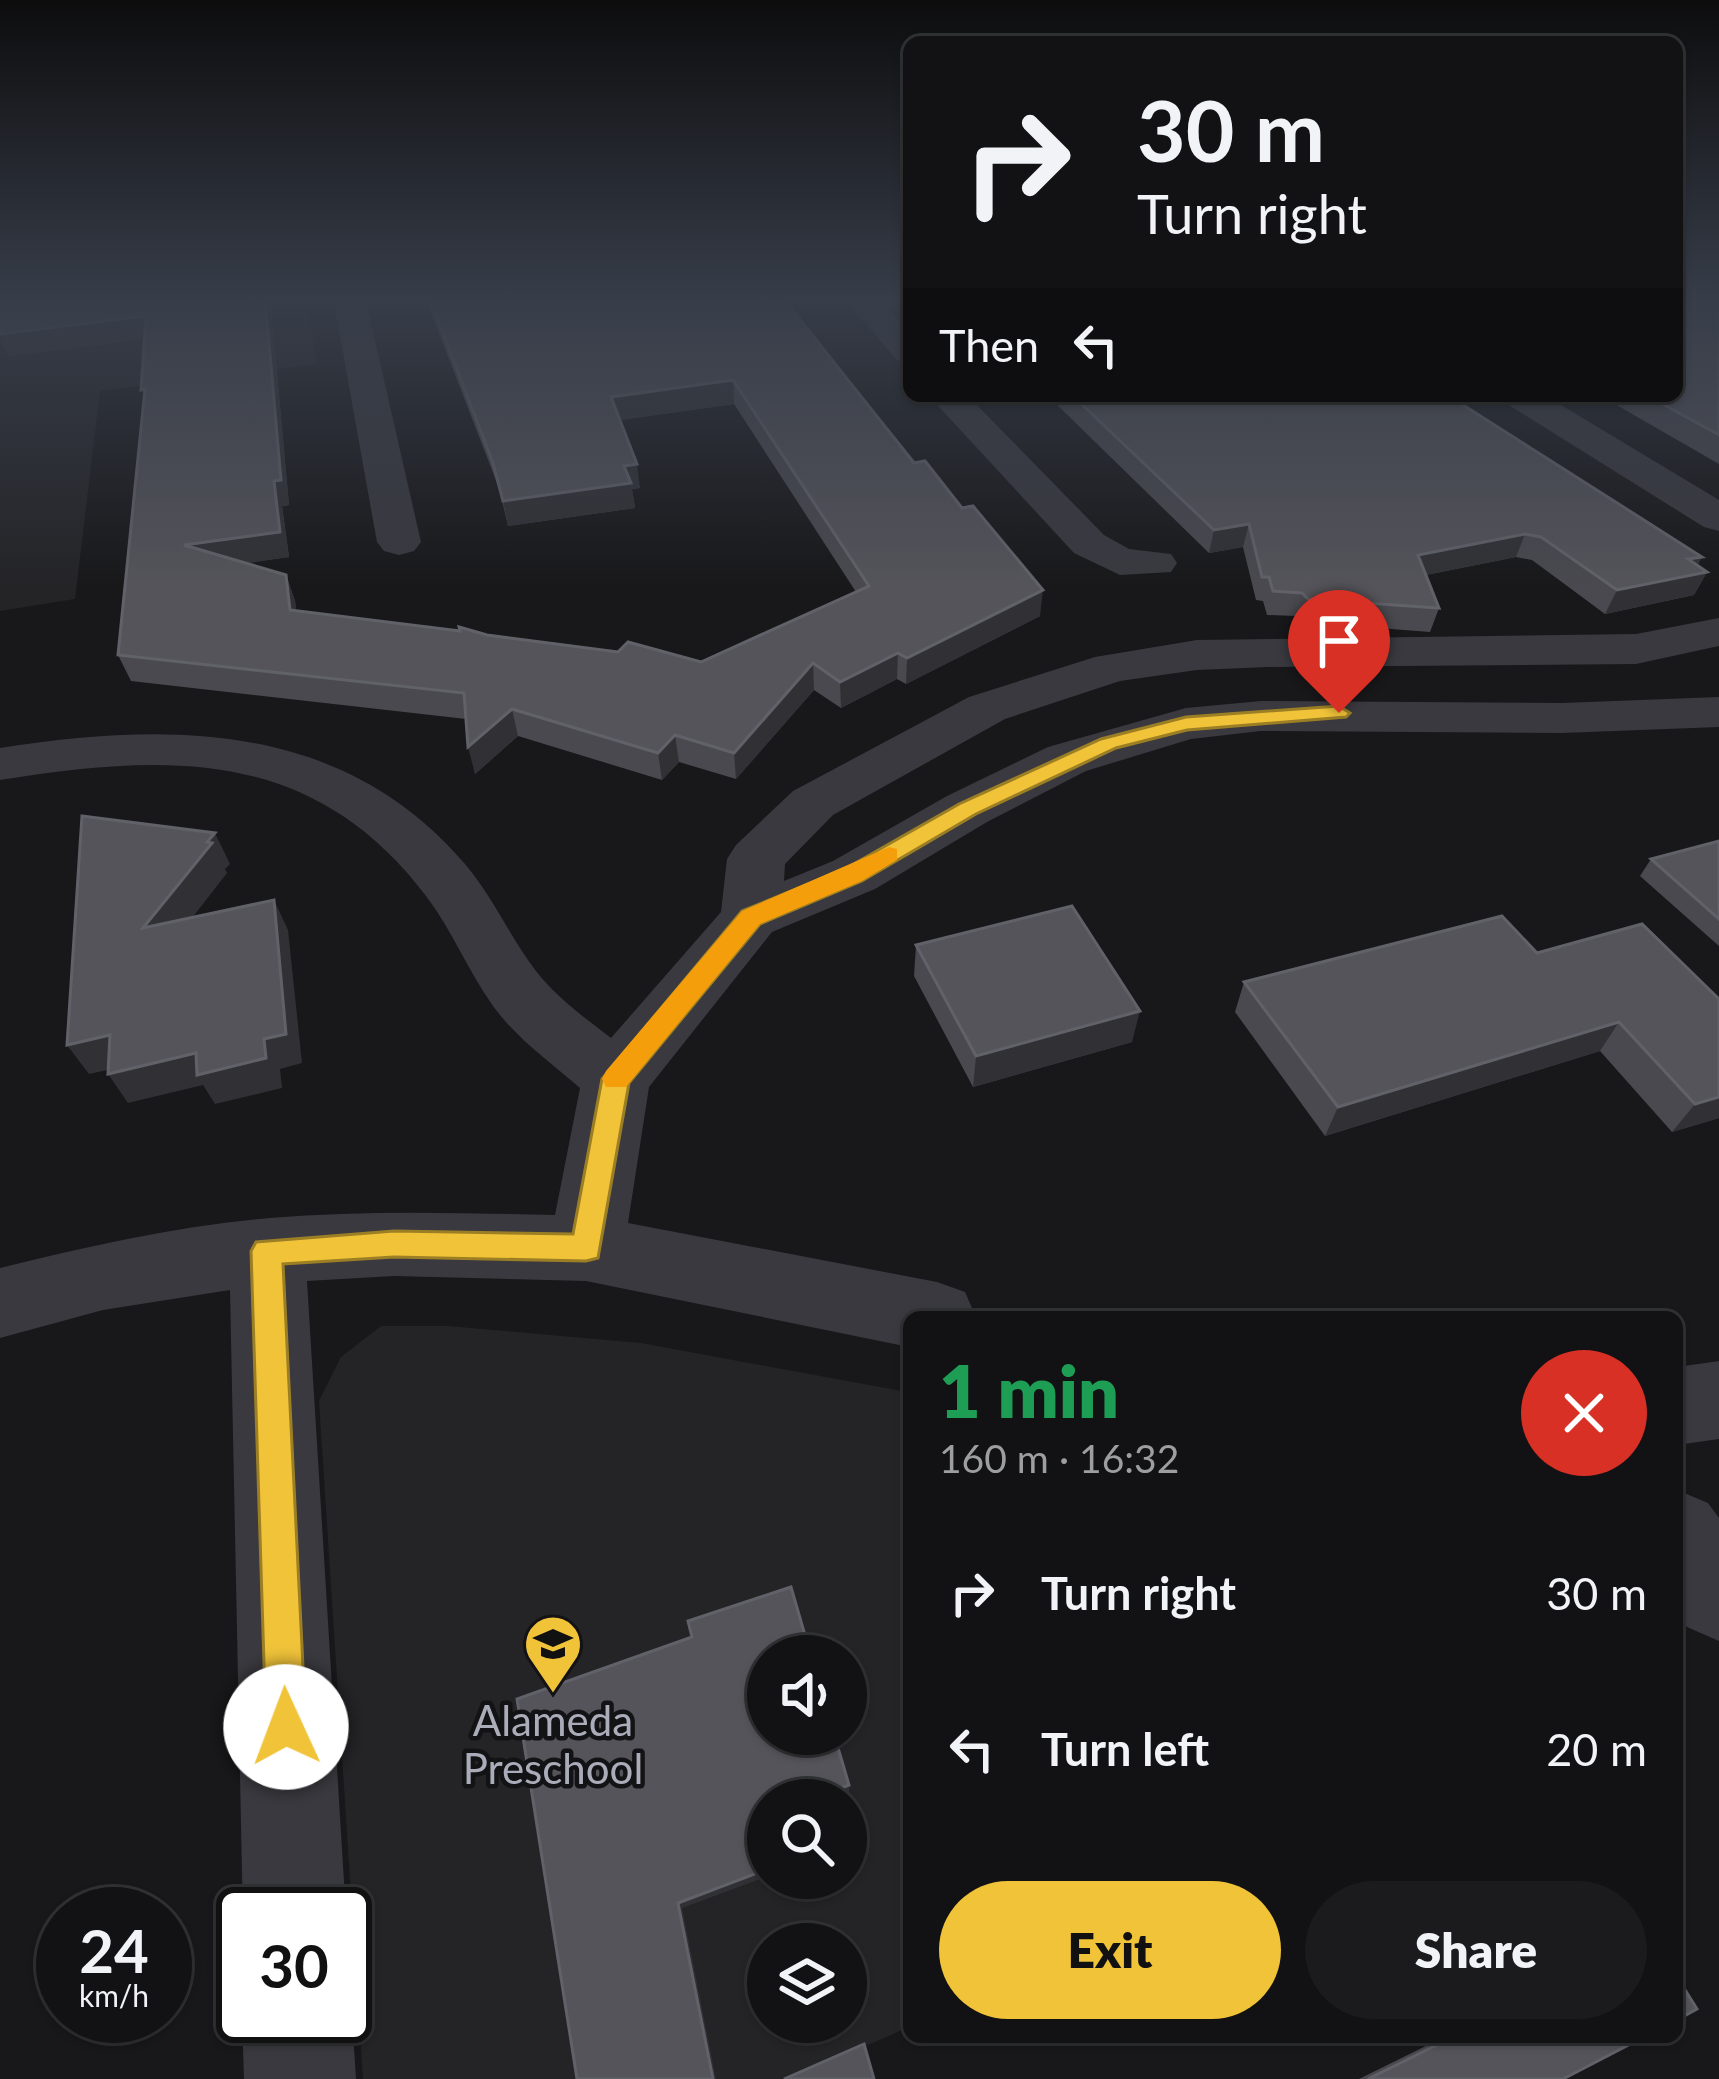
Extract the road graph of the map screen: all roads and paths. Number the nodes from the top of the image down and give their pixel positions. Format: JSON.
{"nodes":[{"id":1,"x":369,"y":394,"type":"edge"},
{"id":2,"x":952,"y":402,"type":"edge"},
{"id":3,"x":1530,"y":402,"type":"edge"},
{"id":4,"x":1719,"y":518,"type":"edge"},
{"id":5,"x":399,"y":542,"type":"dead end"},
{"id":6,"x":1155,"y":562,"type":"dead end"},
{"id":7,"x":1719,"y":632,"type":"edge"},
{"id":8,"x":1719,"y":712,"type":"edge"},
{"id":9,"x":0,"y":764,"type":"edge"},
{"id":10,"x":751,"y":917,"type":"junction"},
{"id":11,"x":616,"y":1079,"type":"junction"},
{"id":12,"x":586,"y":1248,"type":"junction"},
{"id":13,"x":267,"y":1251,"type":"junction"},
{"id":14,"x":0,"y":1303,"type":"edge"},
{"id":15,"x":906,"y":1311,"type":"edge"},
{"id":16,"x":1719,"y":1400,"type":"edge"},
{"id":17,"x":1683,"y":1405,"type":"edge"},
{"id":18,"x":1683,"y":1543,"type":"edge"},
{"id":19,"x":1719,"y":1595,"type":"edge"},
{"id":20,"x":292,"y":1887,"type":"edge"},
{"id":21,"x":298,"y":2043,"type":"edge"},
{"id":22,"x":300,"y":2079,"type":"edge"}],
"edges":[{"from":1,"to":5,"type":"street"},
{"from":2,"to":6,"type":"street"},
{"from":3,"to":4,"type":"street"},
{"from":7,"to":10,"type":"street"},
{"from":8,"to":10,"type":"street"},
{"from":9,"to":11,"type":"street"},
{"from":10,"to":11,"type":"street"},
{"from":11,"to":12,"type":"street"},
{"from":12,"to":13,"type":"street"},
{"from":12,"to":15,"type":"street"},
{"from":13,"to":14,"type":"street"},
{"from":13,"to":20,"type":"street"},
{"from":16,"to":17,"type":"street"},
{"from":18,"to":19,"type":"street"},
{"from":21,"to":22,"type":"street"}]}
